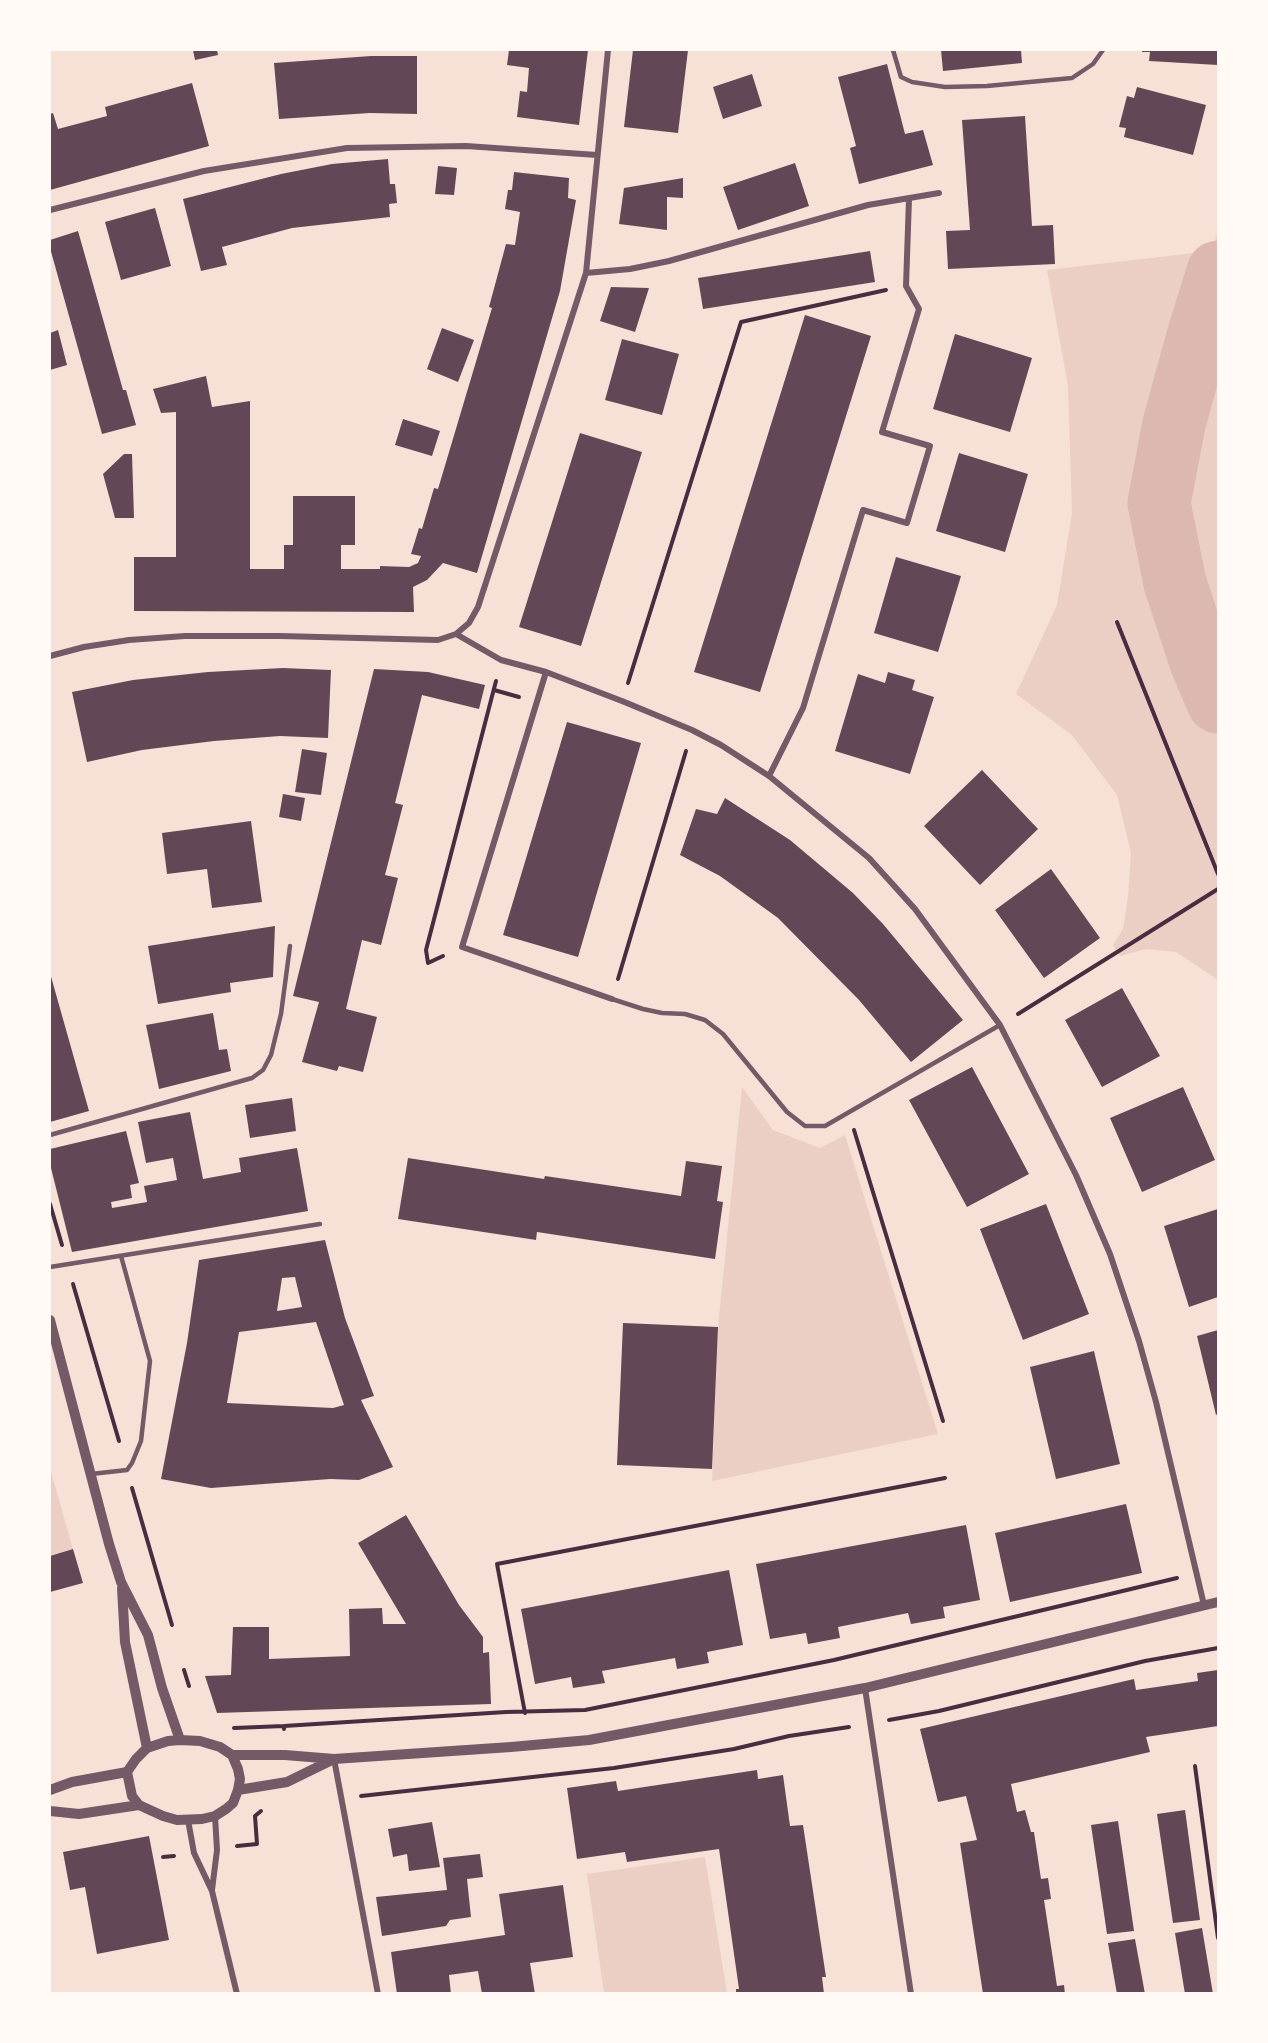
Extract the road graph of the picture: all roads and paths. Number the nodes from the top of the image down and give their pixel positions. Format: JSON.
{"nodes":[{"id":1,"x":608,"y":50,"type":"edge"},
{"id":2,"x":893,"y":50,"type":"edge"},
{"id":3,"x":1103,"y":50,"type":"edge"},
{"id":4,"x":597,"y":155,"type":"junction"},
{"id":5,"x":939,"y":193,"type":"dead end"},
{"id":6,"x":909,"y":199,"type":"junction"},
{"id":7,"x":50,"y":210,"type":"edge"},
{"id":8,"x":586,"y":273,"type":"junction"},
{"id":9,"x":906,"y":286,"type":"junction"},
{"id":10,"x":1117,"y":622,"type":"dead end"},
{"id":11,"x":456,"y":634,"type":"junction"},
{"id":12,"x":50,"y":656,"type":"edge"},
{"id":13,"x":501,"y":660,"type":"junction"},
{"id":14,"x":546,"y":672,"type":"junction"},
{"id":15,"x":622,"y":701,"type":"junction"},
{"id":16,"x":692,"y":730,"type":"junction"},
{"id":17,"x":769,"y":776,"type":"junction"},
{"id":18,"x":1218,"y":874,"type":"edge"},
{"id":19,"x":1218,"y":889,"type":"edge"},
{"id":20,"x":290,"y":946,"type":"dead end"},
{"id":21,"x":462,"y":947,"type":"junction"},
{"id":22,"x":612,"y":999,"type":"junction"},
{"id":23,"x":1000,"y":1025,"type":"junction"},
{"id":24,"x":849,"y":1112,"type":"junction"},
{"id":25,"x":50,"y":1136,"type":"edge"},
{"id":26,"x":50,"y":1204,"type":"edge"},
{"id":27,"x":320,"y":1224,"type":"dead end"},
{"id":28,"x":121,"y":1256,"type":"junction"},
{"id":29,"x":67,"y":1264,"type":"junction"},
{"id":30,"x":50,"y":1267,"type":"edge"},
{"id":31,"x":50,"y":1320,"type":"edge"},
{"id":32,"x":942,"y":1421,"type":"dead end"},
{"id":33,"x":127,"y":1470,"type":"junction"},
{"id":34,"x":90,"y":1474,"type":"junction"},
{"id":35,"x":945,"y":1478,"type":"dead end"},
{"id":36,"x":1197,"y":1574,"type":"junction"},
{"id":37,"x":122,"y":1582,"type":"junction"},
{"id":38,"x":1218,"y":1602,"type":"edge"},
{"id":39,"x":1204,"y":1605,"type":"junction"},
{"id":40,"x":172,"y":1626,"type":"dead end"},
{"id":41,"x":1218,"y":1648,"type":"edge"},
{"id":42,"x":181,"y":1660,"type":"dead end"},
{"id":43,"x":864,"y":1688,"type":"junction"},
{"id":44,"x":190,"y":1691,"type":"dead end"},
{"id":45,"x":525,"y":1713,"type":"junction"},
{"id":46,"x":870,"y":1724,"type":"junction"},
{"id":47,"x":284,"y":1726,"type":"junction"},
{"id":48,"x":226,"y":1728,"type":"dead end"},
{"id":49,"x":180,"y":1740,"type":"junction"},
{"id":50,"x":147,"y":1748,"type":"junction"},
{"id":51,"x":232,"y":1755,"type":"junction"},
{"id":52,"x":285,"y":1755,"type":"junction"},
{"id":53,"x":334,"y":1759,"type":"junction"},
{"id":54,"x":1195,"y":1766,"type":"dead end"},
{"id":55,"x":127,"y":1772,"type":"junction"},
{"id":56,"x":50,"y":1790,"type":"edge"},
{"id":57,"x":238,"y":1790,"type":"junction"},
{"id":58,"x":341,"y":1798,"type":"junction"},
{"id":59,"x":139,"y":1805,"type":"junction"},
{"id":60,"x":50,"y":1811,"type":"edge"},
{"id":61,"x":215,"y":1816,"type":"junction"},
{"id":62,"x":188,"y":1820,"type":"junction"},
{"id":63,"x":212,"y":1891,"type":"junction"},
{"id":64,"x":1218,"y":1938,"type":"edge"},
{"id":65,"x":237,"y":1994,"type":"edge"},
{"id":66,"x":378,"y":1994,"type":"edge"},
{"id":67,"x":911,"y":1994,"type":"edge"}],
"edges":[{"from":1,"to":4,"type":"street"},
{"from":2,"to":3,"type":"lane"},
{"from":4,"to":7,"type":"street"},
{"from":4,"to":8,"type":"street"},
{"from":5,"to":6,"type":"street"},
{"from":6,"to":8,"type":"street"},
{"from":6,"to":9,"type":"street"},
{"from":8,"to":11,"type":"street"},
{"from":9,"to":15,"type":"path"},
{"from":9,"to":17,"type":"street"},
{"from":10,"to":18,"type":"path"},
{"from":11,"to":12,"type":"street"},
{"from":11,"to":13,"type":"street"},
{"from":13,"to":14,"type":"street"},
{"from":13,"to":21,"type":"path"},
{"from":14,"to":15,"type":"street"},
{"from":14,"to":21,"type":"street"},
{"from":15,"to":16,"type":"street"},
{"from":16,"to":17,"type":"street"},
{"from":16,"to":22,"type":"path"},
{"from":17,"to":23,"type":"street"},
{"from":19,"to":23,"type":"path"},
{"from":20,"to":25,"type":"lane"},
{"from":21,"to":22,"type":"street"},
{"from":22,"to":24,"type":"lane"},
{"from":23,"to":24,"type":"lane"},
{"from":23,"to":36,"type":"street"},
{"from":24,"to":32,"type":"path"},
{"from":26,"to":29,"type":"path"},
{"from":27,"to":28,"type":"lane"},
{"from":28,"to":29,"type":"lane"},
{"from":28,"to":33,"type":"lane"},
{"from":29,"to":30,"type":"lane"},
{"from":29,"to":33,"type":"path"},
{"from":31,"to":34,"type":"street"},
{"from":33,"to":34,"type":"lane"},
{"from":33,"to":40,"type":"path"},
{"from":34,"to":37,"type":"street"},
{"from":35,"to":45,"type":"path"},
{"from":36,"to":39,"type":"street"},
{"from":36,"to":45,"type":"path"},
{"from":37,"to":49,"type":"street"},
{"from":37,"to":50,"type":"street"},
{"from":38,"to":39,"type":"street"},
{"from":39,"to":43,"type":"street"},
{"from":41,"to":46,"type":"path"},
{"from":42,"to":44,"type":"path"},
{"from":43,"to":46,"type":"street"},
{"from":43,"to":53,"type":"street"},
{"from":45,"to":47,"type":"path"},
{"from":46,"to":58,"type":"path"},
{"from":46,"to":67,"type":"street"},
{"from":47,"to":48,"type":"path"},
{"from":47,"to":52,"type":"path"},
{"from":49,"to":50,"type":"street"},
{"from":49,"to":51,"type":"street"},
{"from":50,"to":55,"type":"street"},
{"from":51,"to":52,"type":"street"},
{"from":51,"to":57,"type":"street"},
{"from":52,"to":53,"type":"street"},
{"from":53,"to":57,"type":"street"},
{"from":53,"to":58,"type":"street"},
{"from":54,"to":64,"type":"path"},
{"from":55,"to":56,"type":"street"},
{"from":55,"to":59,"type":"street"},
{"from":57,"to":61,"type":"street"},
{"from":58,"to":66,"type":"street"},
{"from":59,"to":60,"type":"street"},
{"from":59,"to":62,"type":"street"},
{"from":61,"to":62,"type":"street"},
{"from":61,"to":63,"type":"street"},
{"from":62,"to":63,"type":"street"},
{"from":63,"to":65,"type":"street"}]}
